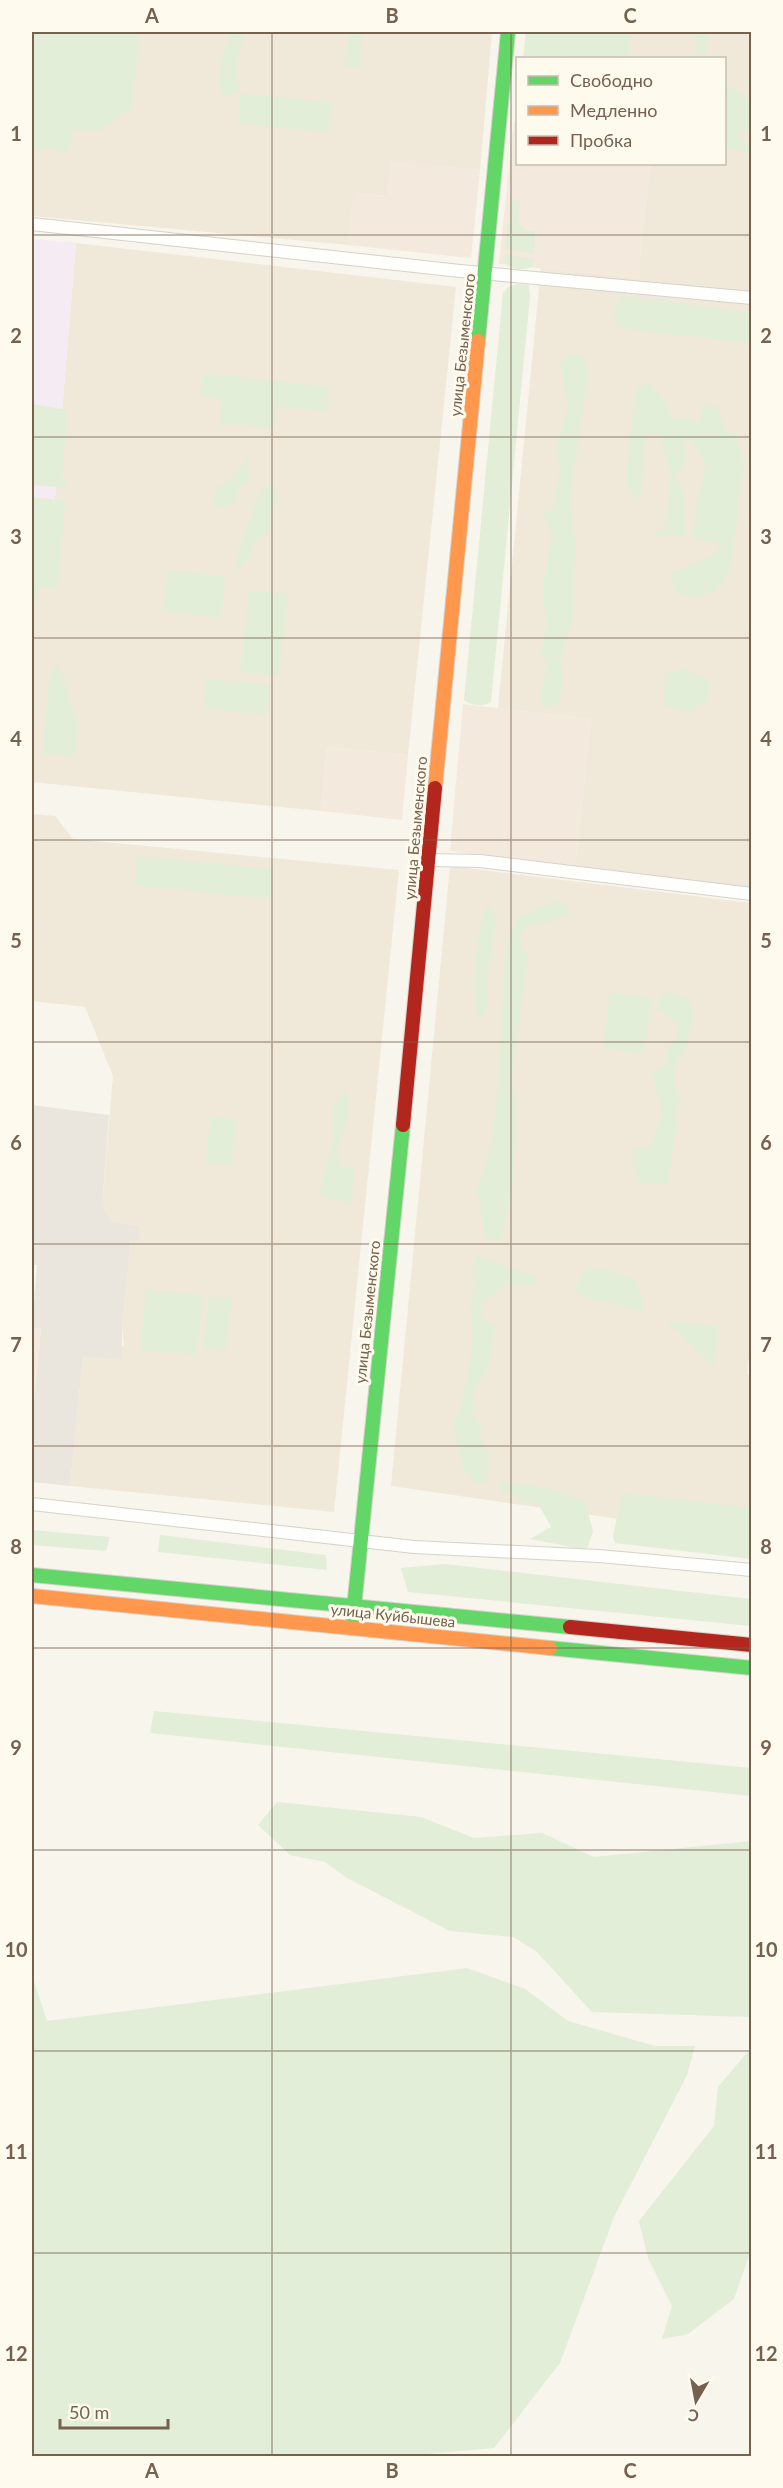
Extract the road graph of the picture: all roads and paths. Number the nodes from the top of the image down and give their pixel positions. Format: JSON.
{"nodes":[{"id":1,"x":508,"y":32,"type":"edge"},
{"id":2,"x":32,"y":224,"type":"edge"},
{"id":3,"x":486,"y":273,"type":"junction"},
{"id":4,"x":752,"y":298,"type":"edge"},
{"id":5,"x":430,"y":860,"type":"junction"},
{"id":6,"x":752,"y":894,"type":"edge"},
{"id":7,"x":32,"y":1504,"type":"edge"},
{"id":8,"x":361,"y":1541,"type":"junction"},
{"id":9,"x":752,"y":1570,"type":"edge"},
{"id":10,"x":32,"y":1575,"type":"edge"},
{"id":11,"x":32,"y":1596,"type":"edge"},
{"id":12,"x":354,"y":1608,"type":"junction"},
{"id":13,"x":352,"y":1628,"type":"junction"},
{"id":14,"x":752,"y":1645,"type":"edge"},
{"id":15,"x":752,"y":1668,"type":"edge"}],
"edges":[{"from":1,"to":3,"type":"main road","name":"улица Безыменского"},
{"from":2,"to":3,"type":"street"},
{"from":3,"to":4,"type":"street"},
{"from":3,"to":5,"type":"main road","name":"улица Безыменского"},
{"from":5,"to":6,"type":"street"},
{"from":5,"to":8,"type":"main road","name":"улица Безыменского"},
{"from":7,"to":8,"type":"street"},
{"from":8,"to":9,"type":"street"},
{"from":8,"to":12,"type":"main road","name":"улица Безыменского"},
{"from":10,"to":12,"type":"main road","name":"улица Куйбышева"},
{"from":11,"to":13,"type":"main road","name":"улица Куйбышева"},
{"from":12,"to":13,"type":"main road","name":"улица Безыменского"},
{"from":12,"to":14,"type":"main road","name":"улица Куйбышева"},
{"from":13,"to":15,"type":"main road","name":"улица Куйбышева"}]}
